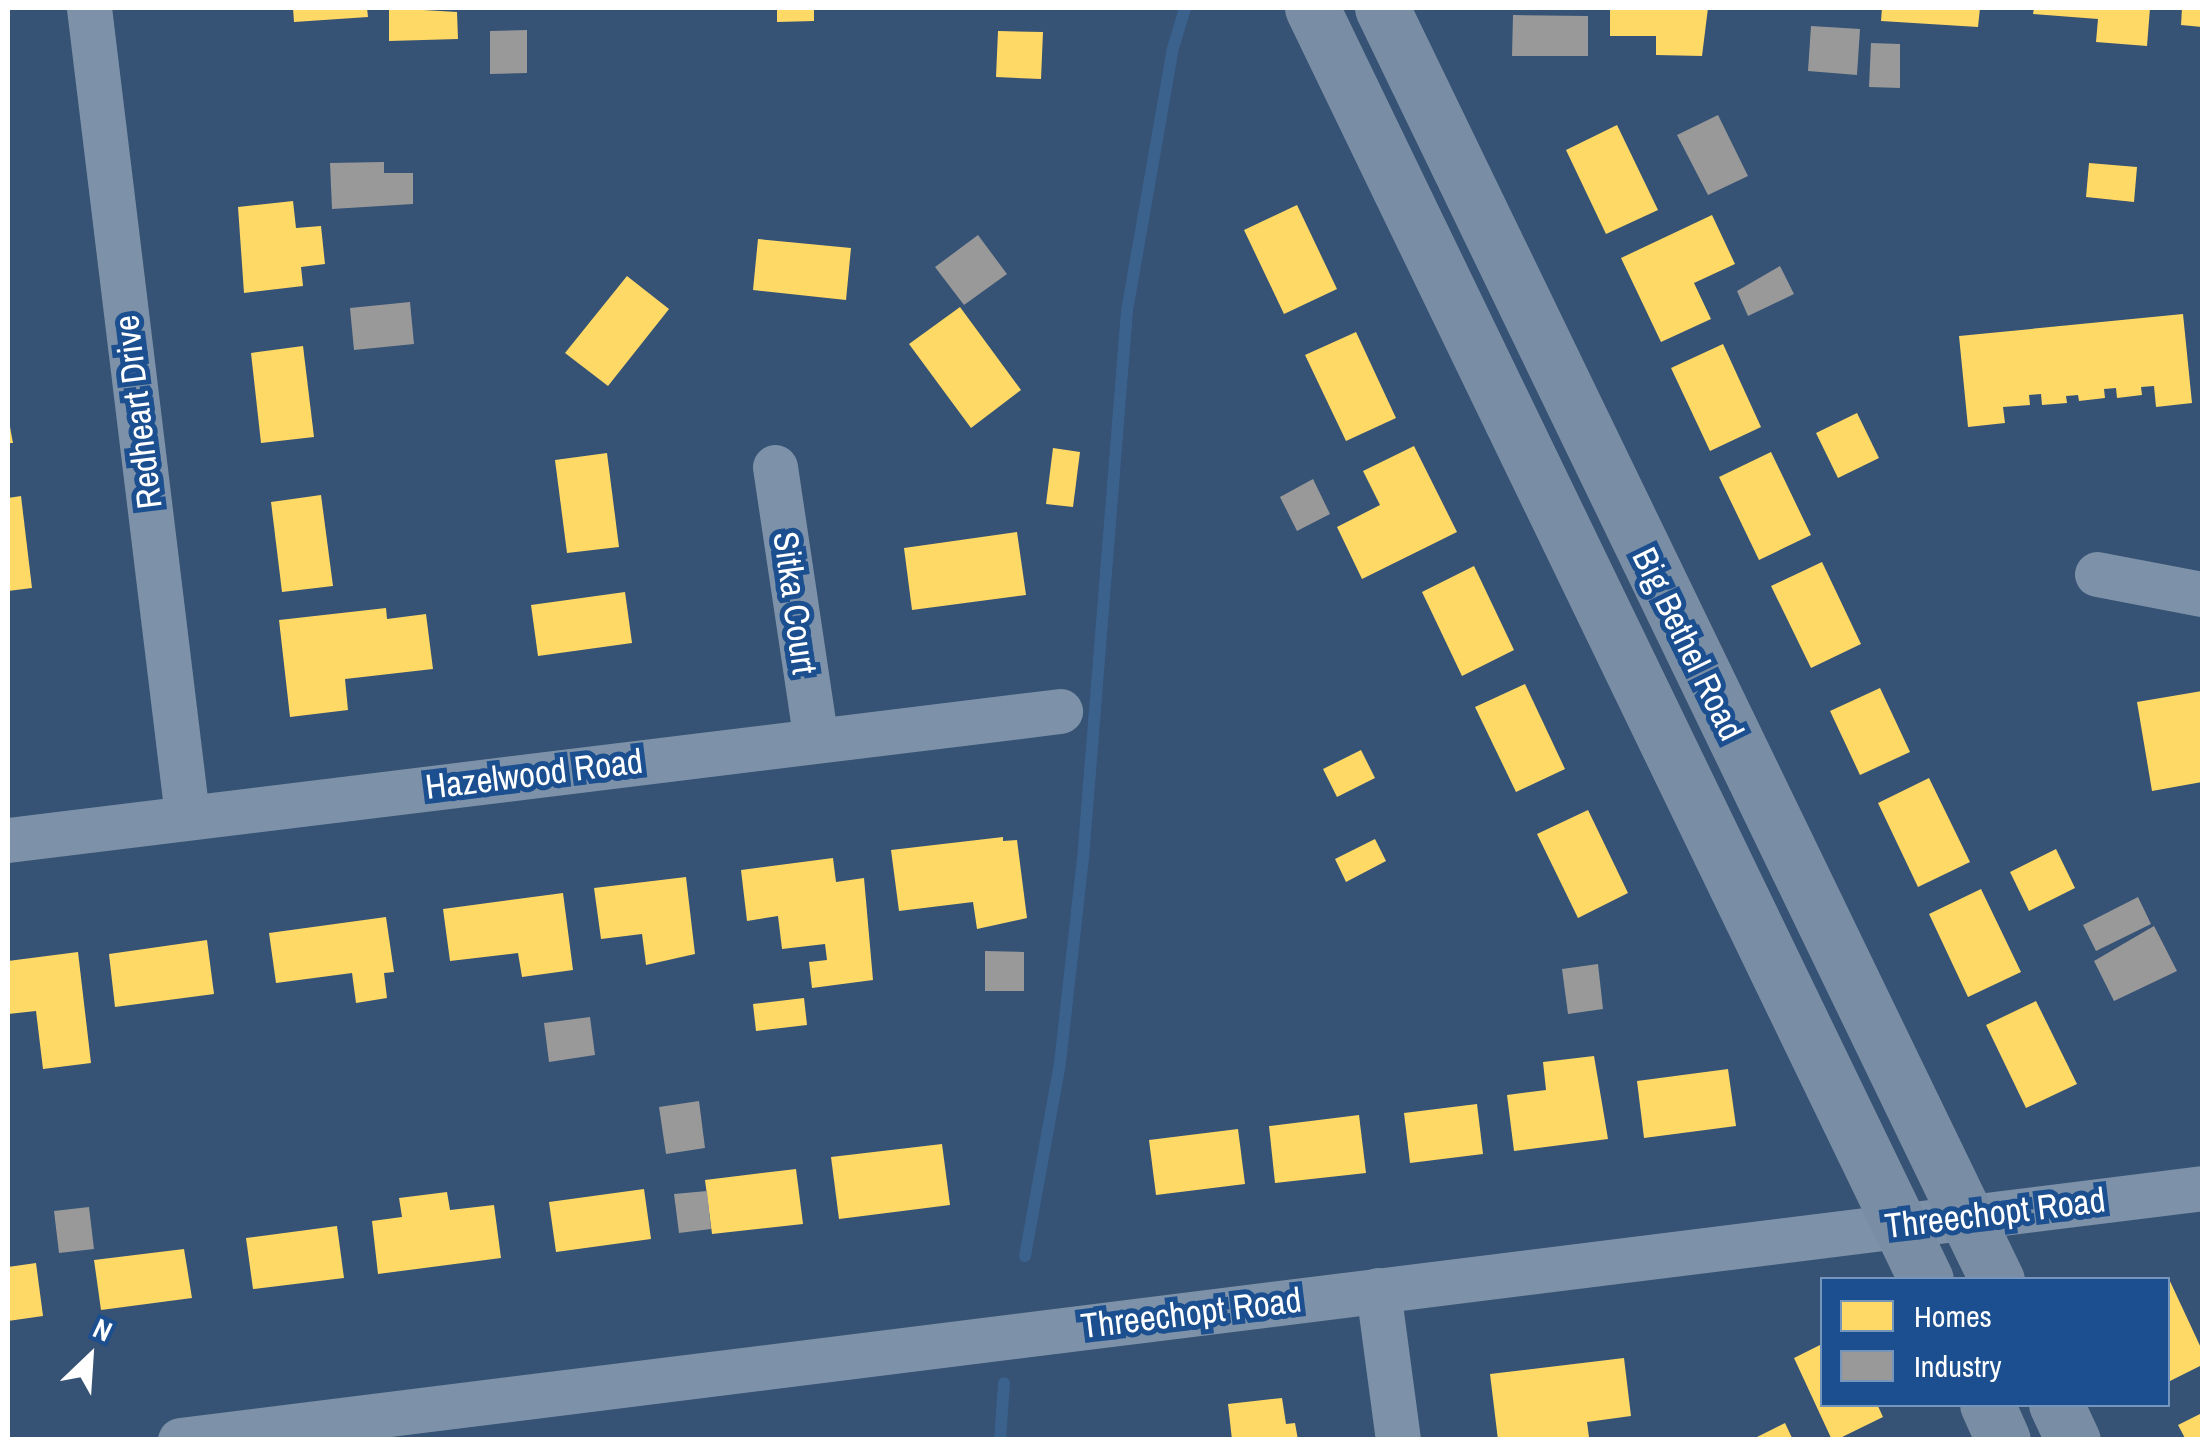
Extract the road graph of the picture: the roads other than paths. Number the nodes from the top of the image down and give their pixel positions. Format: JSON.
{"nodes":[{"id":1,"x":89,"y":8,"type":"edge"},
{"id":2,"x":1312,"y":8,"type":"edge"},
{"id":3,"x":1382,"y":8,"type":"edge"},
{"id":4,"x":775,"y":467,"type":"dead end"},
{"id":5,"x":2097,"y":574,"type":"dead end"},
{"id":6,"x":2202,"y":594,"type":"edge"},
{"id":7,"x":1060,"y":711,"type":"dead end"},
{"id":8,"x":816,"y":740,"type":"junction"},
{"id":9,"x":187,"y":816,"type":"junction"},
{"id":10,"x":8,"y":840,"type":"edge"},
{"id":11,"x":2202,"y":1188,"type":"edge"},
{"id":12,"x":1967,"y":1216,"type":"junction"},
{"id":13,"x":1899,"y":1225,"type":"junction"},
{"id":14,"x":1925,"y":1277,"type":"edge"},
{"id":15,"x":1996,"y":1277,"type":"edge"},
{"id":16,"x":1378,"y":1290,"type":"junction"},
{"id":17,"x":1988,"y":1407,"type":"edge"},
{"id":18,"x":2057,"y":1407,"type":"edge"},
{"id":19,"x":180,"y":1440,"type":"edge"},
{"id":20,"x":1398,"y":1440,"type":"edge"},
{"id":21,"x":2004,"y":1440,"type":"edge"},
{"id":22,"x":2072,"y":1440,"type":"edge"}],
"edges":[{"from":1,"to":9,"type":"street","name":"Redheart Drive"},
{"from":2,"to":13,"type":"main road","name":"Big Bethel Road"},
{"from":3,"to":12,"type":"main road","name":"Big Bethel Road"},
{"from":4,"to":8,"type":"street","name":"Sitka Court"},
{"from":5,"to":6,"type":"street"},
{"from":7,"to":8,"type":"street","name":"Hazelwood Road"},
{"from":8,"to":9,"type":"street","name":"Hazelwood Road"},
{"from":9,"to":10,"type":"street","name":"Hazelwood Road"},
{"from":11,"to":12,"type":"street","name":"Threechopt Road"},
{"from":12,"to":13,"type":"street","name":"Threechopt Road"},
{"from":12,"to":15,"type":"main road","name":"Big Bethel Road"},
{"from":13,"to":14,"type":"main road","name":"Big Bethel Road"},
{"from":13,"to":16,"type":"street","name":"Threechopt Road"},
{"from":16,"to":19,"type":"street","name":"Threechopt Road"},
{"from":16,"to":20,"type":"street"},
{"from":17,"to":21,"type":"main road"},
{"from":18,"to":22,"type":"main road"}]}
